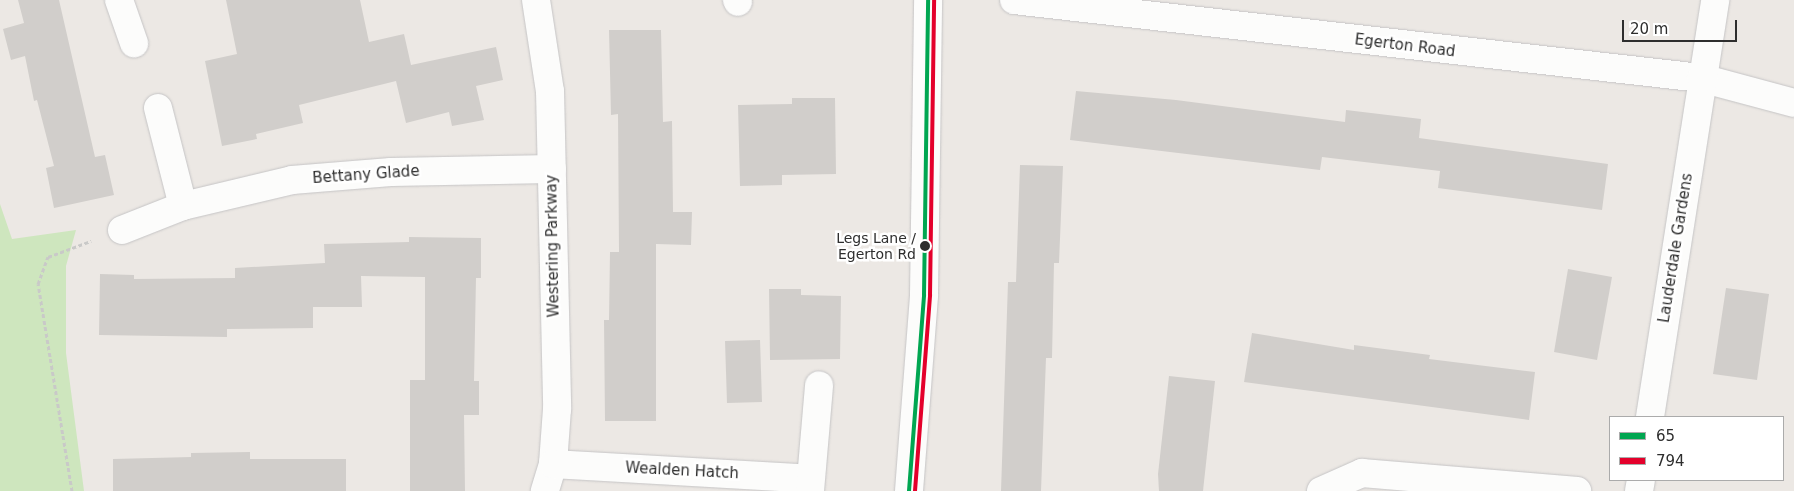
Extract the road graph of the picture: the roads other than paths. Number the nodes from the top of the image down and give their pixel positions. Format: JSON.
{"nodes":[{"id":1,"x":119,"y":0,"type":"edge"},
{"id":2,"x":536,"y":0,"type":"edge"},
{"id":3,"x":928,"y":0,"type":"edge"},
{"id":4,"x":1014,"y":0,"type":"edge"},
{"id":5,"x":1716,"y":0,"type":"edge"},
{"id":6,"x":134,"y":43,"type":"dead end"},
{"id":7,"x":1701,"y":78,"type":"junction"},
{"id":8,"x":1794,"y":103,"type":"edge"},
{"id":9,"x":158,"y":108,"type":"dead end"},
{"id":10,"x":552,"y":169,"type":"junction"},
{"id":11,"x":183,"y":206,"type":"junction"},
{"id":12,"x":122,"y":230,"type":"road end"},
{"id":13,"x":819,"y":386,"type":"dead end"},
{"id":14,"x":1650,"y":416,"type":"edge"},
{"id":15,"x":553,"y":464,"type":"junction"},
{"id":16,"x":810,"y":485,"type":"edge"},
{"id":17,"x":545,"y":491,"type":"edge"},
{"id":18,"x":909,"y":491,"type":"edge"},
{"id":19,"x":1321,"y":491,"type":"edge"},
{"id":20,"x":1577,"y":491,"type":"edge"}],
"edges":[{"from":1,"to":6,"type":"street"},
{"from":2,"to":10,"type":"street","name":"Westering Parkway"},
{"from":3,"to":18,"type":"street"},
{"from":4,"to":7,"type":"street","name":"Egerton Road"},
{"from":5,"to":7,"type":"street","name":"Lauderdale Gardens"},
{"from":7,"to":8,"type":"street","name":"Egerton Road"},
{"from":7,"to":14,"type":"street","name":"Lauderdale Gardens"},
{"from":9,"to":11,"type":"street"},
{"from":10,"to":11,"type":"street","name":"Bettany Glade"},
{"from":10,"to":15,"type":"street","name":"Westering Parkway"},
{"from":11,"to":12,"type":"street","name":"Bettany Glade"},
{"from":13,"to":16,"type":"street","name":"Wealden Hatch"},
{"from":15,"to":16,"type":"street","name":"Wealden Hatch"},
{"from":15,"to":17,"type":"street","name":"Westering Parkway"},
{"from":19,"to":20,"type":"street"}]}
